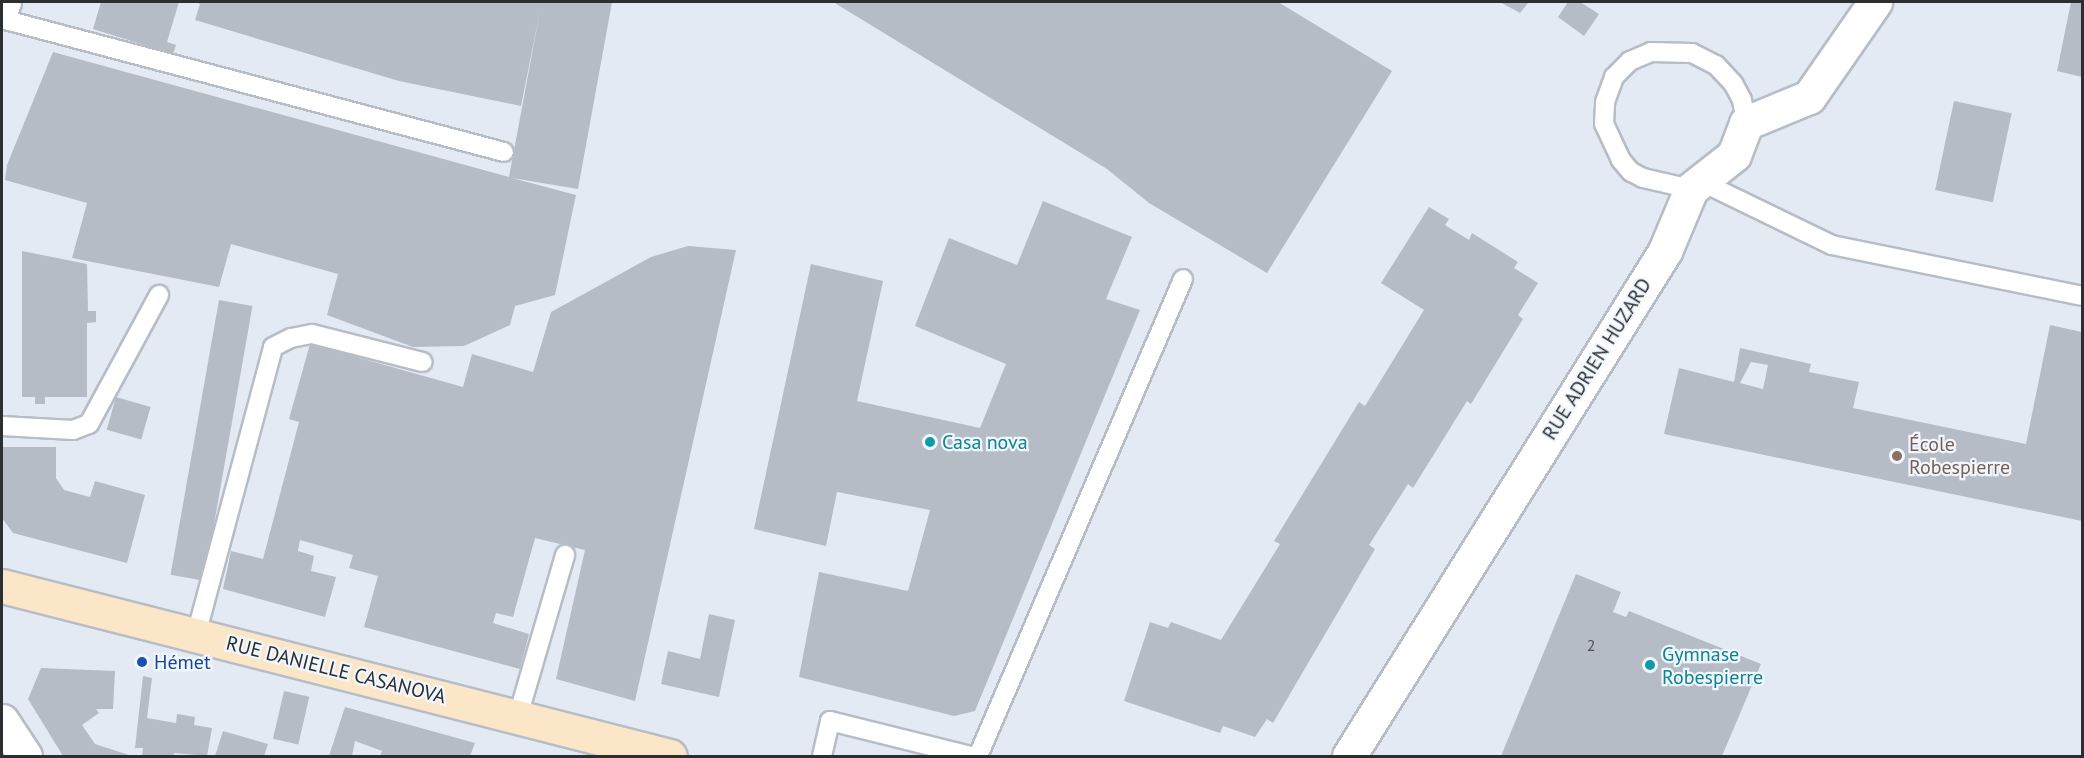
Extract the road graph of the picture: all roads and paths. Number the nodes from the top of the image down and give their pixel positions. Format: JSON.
{"nodes":[{"id":1,"x":4,"y":2,"type":"edge"},
{"id":2,"x":1875,"y":2,"type":"edge"},
{"id":3,"x":2,"y":7,"type":"edge"},
{"id":4,"x":2,"y":19,"type":"edge"},
{"id":5,"x":1746,"y":123,"type":"junction"},
{"id":6,"x":504,"y":152,"type":"dead end"},
{"id":7,"x":1696,"y":186,"type":"junction"},
{"id":8,"x":1183,"y":279,"type":"dead end"},
{"id":9,"x":159,"y":295,"type":"dead end"},
{"id":10,"x":2082,"y":296,"type":"edge"},
{"id":11,"x":423,"y":362,"type":"dead end"},
{"id":12,"x":2,"y":426,"type":"edge"},
{"id":13,"x":565,"y":555,"type":"dead end"},
{"id":14,"x":2,"y":586,"type":"edge"},
{"id":15,"x":196,"y":634,"type":"junction"},
{"id":16,"x":518,"y":716,"type":"junction"},
{"id":17,"x":2,"y":721,"type":"edge"},
{"id":18,"x":25,"y":756,"type":"edge"},
{"id":19,"x":670,"y":756,"type":"edge"},
{"id":20,"x":822,"y":756,"type":"edge"},
{"id":21,"x":970,"y":756,"type":"edge"},
{"id":22,"x":978,"y":756,"type":"edge"},
{"id":23,"x":1349,"y":756,"type":"edge"}],
"edges":[{"from":1,"to":3,"type":"street"},
{"from":2,"to":5,"type":"street"},
{"from":4,"to":6,"type":"lane"},
{"from":5,"to":7,"type":"street","name":"RUE ADRIEN HUZARD"},
{"from":5,"to":7,"type":"lane"},
{"from":7,"to":10,"type":"lane"},
{"from":7,"to":23,"type":"street","name":"RUE ADRIEN HUZARD"},
{"from":8,"to":22,"type":"lane"},
{"from":9,"to":12,"type":"lane"},
{"from":11,"to":15,"type":"lane"},
{"from":13,"to":16,"type":"lane"},
{"from":14,"to":15,"type":"main road","name":"RUE DANIELLE CASANOVA"},
{"from":15,"to":16,"type":"main road","name":"RUE DANIELLE CASANOVA"},
{"from":16,"to":19,"type":"main road","name":"RUE DANIELLE CASANOVA"},
{"from":17,"to":18,"type":"street"},
{"from":20,"to":21,"type":"lane"}]}
